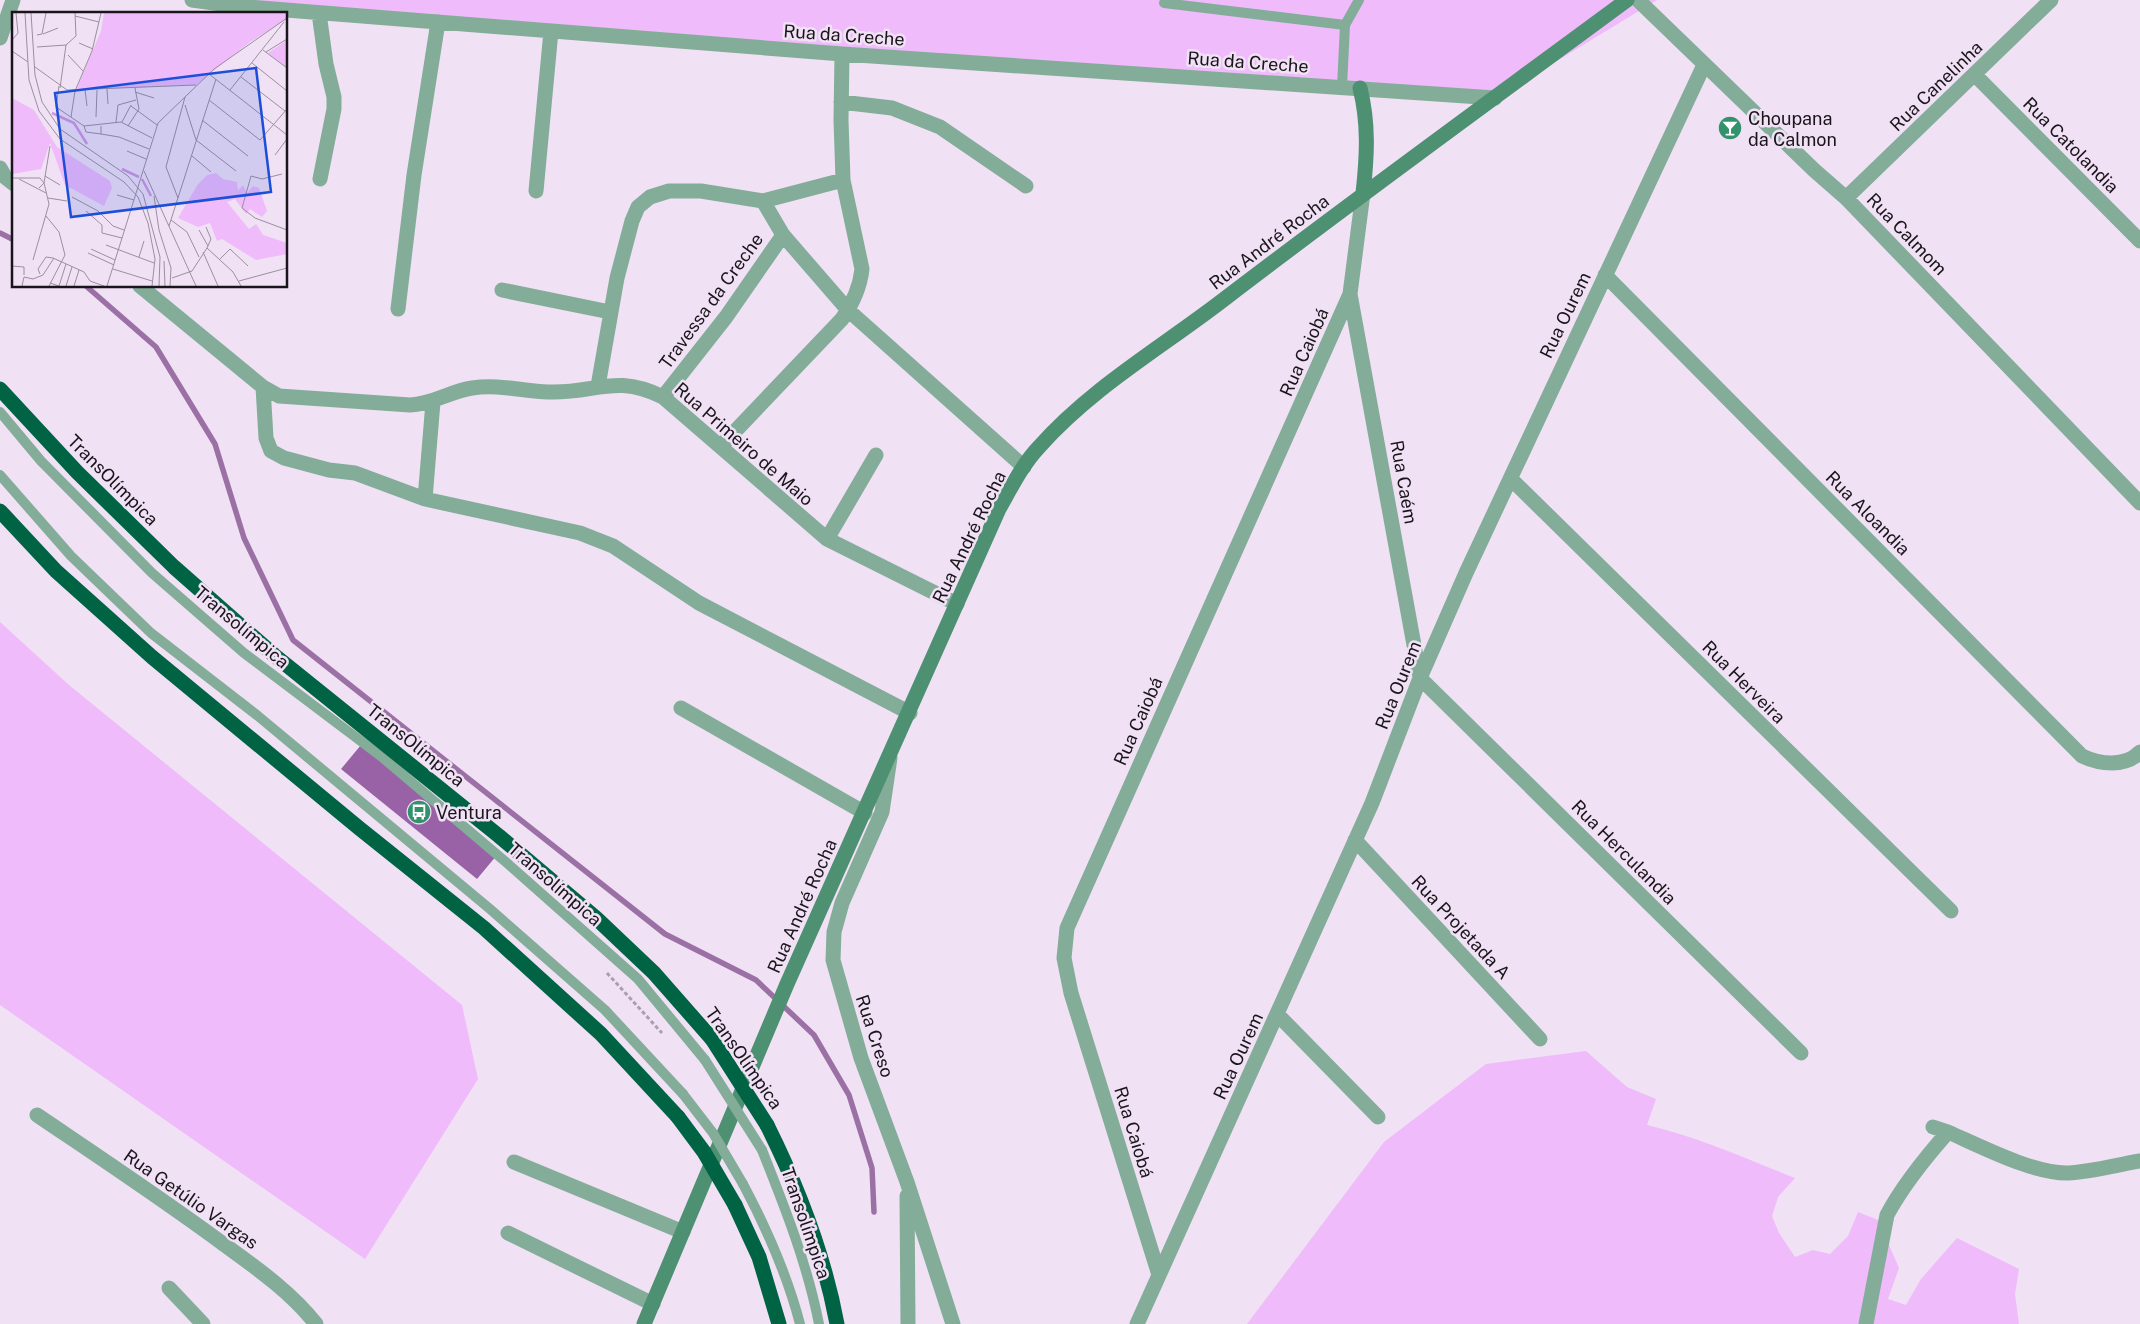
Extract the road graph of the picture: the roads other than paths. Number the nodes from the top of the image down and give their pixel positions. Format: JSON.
{"nodes":[{"id":1,"x":13,"y":0,"type":"edge"},
{"id":2,"x":192,"y":0,"type":"edge"},
{"id":3,"x":1360,"y":0,"type":"edge"},
{"id":4,"x":1627,"y":0,"type":"edge"},
{"id":5,"x":1638,"y":0,"type":"edge"},
{"id":6,"x":2051,"y":0,"type":"edge"},
{"id":7,"x":1164,"y":3,"type":"dead end"},
{"id":8,"x":213,"y":6,"type":"edge"},
{"id":9,"x":319,"y":13,"type":"junction"},
{"id":10,"x":438,"y":22,"type":"junction"},
{"id":11,"x":1345,"y":25,"type":"junction"},
{"id":12,"x":551,"y":31,"type":"junction"},
{"id":13,"x":0,"y":38,"type":"edge"},
{"id":14,"x":842,"y":54,"type":"junction"},
{"id":15,"x":1704,"y":64,"type":"junction"},
{"id":16,"x":1975,"y":75,"type":"junction"},
{"id":17,"x":1342,"y":87,"type":"junction"},
{"id":18,"x":1360,"y":88,"type":"junction"},
{"id":19,"x":1495,"y":98,"type":"junction"},
{"id":20,"x":841,"y":102,"type":"junction"},
{"id":21,"x":0,"y":168,"type":"edge"},
{"id":22,"x":320,"y":179,"type":"dead end"},
{"id":23,"x":843,"y":180,"type":"junction"},
{"id":24,"x":12,"y":182,"type":"edge"},
{"id":25,"x":1026,"y":186,"type":"dead end"},
{"id":26,"x":536,"y":191,"type":"dead end"},
{"id":27,"x":1363,"y":193,"type":"junction"},
{"id":28,"x":1846,"y":198,"type":"junction"},
{"id":29,"x":763,"y":201,"type":"junction"},
{"id":30,"x":783,"y":235,"type":"junction"},
{"id":31,"x":2140,"y":241,"type":"edge"},
{"id":32,"x":1605,"y":275,"type":"junction"},
{"id":33,"x":142,"y":288,"type":"edge"},
{"id":34,"x":502,"y":290,"type":"dead end"},
{"id":35,"x":1350,"y":294,"type":"junction"},
{"id":36,"x":398,"y":309,"type":"dead end"},
{"id":37,"x":848,"y":310,"type":"junction"},
{"id":38,"x":610,"y":312,"type":"junction"},
{"id":39,"x":598,"y":386,"type":"junction"},
{"id":40,"x":263,"y":387,"type":"junction"},
{"id":41,"x":0,"y":389,"type":"edge"},
{"id":42,"x":663,"y":397,"type":"junction"},
{"id":43,"x":434,"y":402,"type":"junction"},
{"id":44,"x":0,"y":412,"type":"edge"},
{"id":45,"x":721,"y":446,"type":"junction"},
{"id":46,"x":876,"y":455,"type":"dead end"},
{"id":47,"x":1024,"y":467,"type":"junction"},
{"id":48,"x":0,"y":475,"type":"edge"},
{"id":49,"x":1511,"y":479,"type":"junction"},
{"id":50,"x":425,"y":499,"type":"junction"},
{"id":51,"x":2140,"y":502,"type":"edge"},
{"id":52,"x":0,"y":511,"type":"edge"},
{"id":53,"x":826,"y":539,"type":"junction"},
{"id":54,"x":956,"y":604,"type":"junction"},
{"id":55,"x":1420,"y":678,"type":"junction"},
{"id":56,"x":682,"y":708,"type":"dead end"},
{"id":57,"x":910,"y":713,"type":"junction"},
{"id":58,"x":2140,"y":752,"type":"edge"},
{"id":59,"x":890,"y":758,"type":"junction"},
{"id":60,"x":865,"y":813,"type":"junction"},
{"id":61,"x":1355,"y":840,"type":"junction"},
{"id":62,"x":1951,"y":911,"type":"dead end"},
{"id":63,"x":1277,"y":1014,"type":"junction"},
{"id":64,"x":1540,"y":1039,"type":"dead end"},
{"id":65,"x":1801,"y":1053,"type":"dead end"},
{"id":66,"x":37,"y":1115,"type":"dead end"},
{"id":67,"x":1378,"y":1117,"type":"dead end"},
{"id":68,"x":1933,"y":1127,"type":"dead end"},
{"id":69,"x":1948,"y":1132,"type":"junction"},
{"id":70,"x":2140,"y":1161,"type":"edge"},
{"id":71,"x":514,"y":1162,"type":"dead end"},
{"id":72,"x":907,"y":1182,"type":"junction"},
{"id":73,"x":683,"y":1232,"type":"junction"},
{"id":74,"x":508,"y":1233,"type":"dead end"},
{"id":75,"x":1159,"y":1275,"type":"junction"},
{"id":76,"x":169,"y":1288,"type":"dead end"},
{"id":77,"x":653,"y":1304,"type":"junction"},
{"id":78,"x":203,"y":1324,"type":"edge"},
{"id":79,"x":316,"y":1324,"type":"edge"},
{"id":80,"x":644,"y":1324,"type":"edge"},
{"id":81,"x":779,"y":1324,"type":"edge"},
{"id":82,"x":800,"y":1324,"type":"edge"},
{"id":83,"x":818,"y":1324,"type":"edge"},
{"id":84,"x":837,"y":1324,"type":"edge"},
{"id":85,"x":908,"y":1324,"type":"edge"},
{"id":86,"x":953,"y":1324,"type":"edge"},
{"id":87,"x":1137,"y":1324,"type":"edge"},
{"id":88,"x":1866,"y":1324,"type":"edge"}],
"edges":[{"from":1,"to":13,"type":"street"},
{"from":2,"to":8,"type":"street","name":"Rua da Creche"},
{"from":3,"to":11,"type":"lane"},
{"from":4,"to":19,"type":"main road","name":"Rua André Rocha"},
{"from":5,"to":15,"type":"street","name":"Rua Calmom"},
{"from":6,"to":16,"type":"street","name":"Rua Canelinha"},
{"from":7,"to":11,"type":"lane"},
{"from":8,"to":9,"type":"street","name":"Rua da Creche"},
{"from":9,"to":10,"type":"street","name":"Rua da Creche"},
{"from":9,"to":22,"type":"street"},
{"from":10,"to":12,"type":"street","name":"Rua da Creche"},
{"from":10,"to":36,"type":"street"},
{"from":11,"to":17,"type":"lane"},
{"from":12,"to":14,"type":"street","name":"Rua da Creche"},
{"from":12,"to":26,"type":"street"},
{"from":14,"to":17,"type":"street","name":"Rua da Creche"},
{"from":14,"to":20,"type":"street"},
{"from":15,"to":28,"type":"street","name":"Rua Calmom"},
{"from":15,"to":32,"type":"street","name":"Rua Ourem"},
{"from":16,"to":28,"type":"street","name":"Rua Canelinha"},
{"from":16,"to":31,"type":"street","name":"Rua Catolandia"},
{"from":17,"to":18,"type":"street","name":"Rua da Creche"},
{"from":18,"to":19,"type":"street","name":"Rua da Creche"},
{"from":18,"to":27,"type":"main road"},
{"from":19,"to":27,"type":"main road","name":"Rua André Rocha"},
{"from":20,"to":23,"type":"street"},
{"from":20,"to":25,"type":"street"},
{"from":21,"to":24,"type":"street"},
{"from":23,"to":29,"type":"street"},
{"from":23,"to":37,"type":"street"},
{"from":27,"to":35,"type":"street","name":"Rua Caiobá"},
{"from":27,"to":47,"type":"main road","name":"Rua André Rocha"},
{"from":28,"to":51,"type":"street","name":"Rua Calmom"},
{"from":29,"to":30,"type":"street","name":"Travessa da Creche"},
{"from":29,"to":38,"type":"street"},
{"from":30,"to":37,"type":"street"},
{"from":30,"to":42,"type":"street","name":"Travessa da Creche"},
{"from":32,"to":49,"type":"street","name":"Rua Ourem"},
{"from":32,"to":58,"type":"street","name":"Rua Aloandia"},
{"from":33,"to":40,"type":"street","name":"Rua Primeiro de Maio"},
{"from":34,"to":38,"type":"street"},
{"from":35,"to":55,"type":"street","name":"Rua Caém"},
{"from":35,"to":75,"type":"street","name":"Rua Caiobá"},
{"from":37,"to":45,"type":"street"},
{"from":37,"to":47,"type":"street"},
{"from":38,"to":39,"type":"street"},
{"from":39,"to":42,"type":"street","name":"Rua Primeiro de Maio"},
{"from":39,"to":43,"type":"street","name":"Rua Primeiro de Maio"},
{"from":40,"to":43,"type":"street","name":"Rua Primeiro de Maio"},
{"from":40,"to":50,"type":"street"},
{"from":41,"to":84,"type":"highway","name":"TransOlímpica","bridge":true},
{"from":42,"to":45,"type":"street","name":"Rua Primeiro de Maio"},
{"from":43,"to":50,"type":"street"},
{"from":44,"to":83,"type":"lane","name":"Transolímpica","bridge":true},
{"from":45,"to":53,"type":"street","name":"Rua Primeiro de Maio"},
{"from":46,"to":53,"type":"street"},
{"from":47,"to":54,"type":"main road","name":"Rua André Rocha"},
{"from":48,"to":82,"type":"lane","name":"Transolímpica","bridge":true},
{"from":49,"to":55,"type":"street","name":"Rua Ourem"},
{"from":49,"to":62,"type":"street","name":"Rua Herveira"},
{"from":50,"to":57,"type":"street"},
{"from":52,"to":81,"type":"highway","bridge":true},
{"from":53,"to":54,"type":"street","name":"Rua Primeiro de Maio"},
{"from":54,"to":57,"type":"main road","name":"Rua André Rocha"},
{"from":55,"to":61,"type":"street","name":"Rua Ourem"},
{"from":55,"to":65,"type":"street","name":"Rua Herculandia"},
{"from":56,"to":60,"type":"street"},
{"from":57,"to":59,"type":"main road","name":"Rua André Rocha"},
{"from":59,"to":60,"type":"main road","name":"Rua André Rocha"},
{"from":59,"to":72,"type":"street","name":"Rua Creso"},
{"from":60,"to":73,"type":"main road","name":"Rua André Rocha"},
{"from":61,"to":63,"type":"street","name":"Rua Ourem"},
{"from":61,"to":64,"type":"street","name":"Rua Projetada A"},
{"from":63,"to":67,"type":"street"},
{"from":63,"to":75,"type":"street","name":"Rua Ourem"},
{"from":66,"to":79,"type":"street","name":"Rua Getúlio Vargas"},
{"from":68,"to":69,"type":"street"},
{"from":69,"to":70,"type":"street"},
{"from":69,"to":88,"type":"street"},
{"from":71,"to":73,"type":"street"},
{"from":72,"to":85,"type":"street"},
{"from":72,"to":86,"type":"street","name":"Rua Creso"},
{"from":73,"to":77,"type":"main road","name":"Rua André Rocha"},
{"from":74,"to":77,"type":"street"},
{"from":75,"to":87,"type":"street","name":"Rua Ourem"},
{"from":76,"to":78,"type":"street"},
{"from":77,"to":80,"type":"main road","name":"Rua André Rocha"}]}
